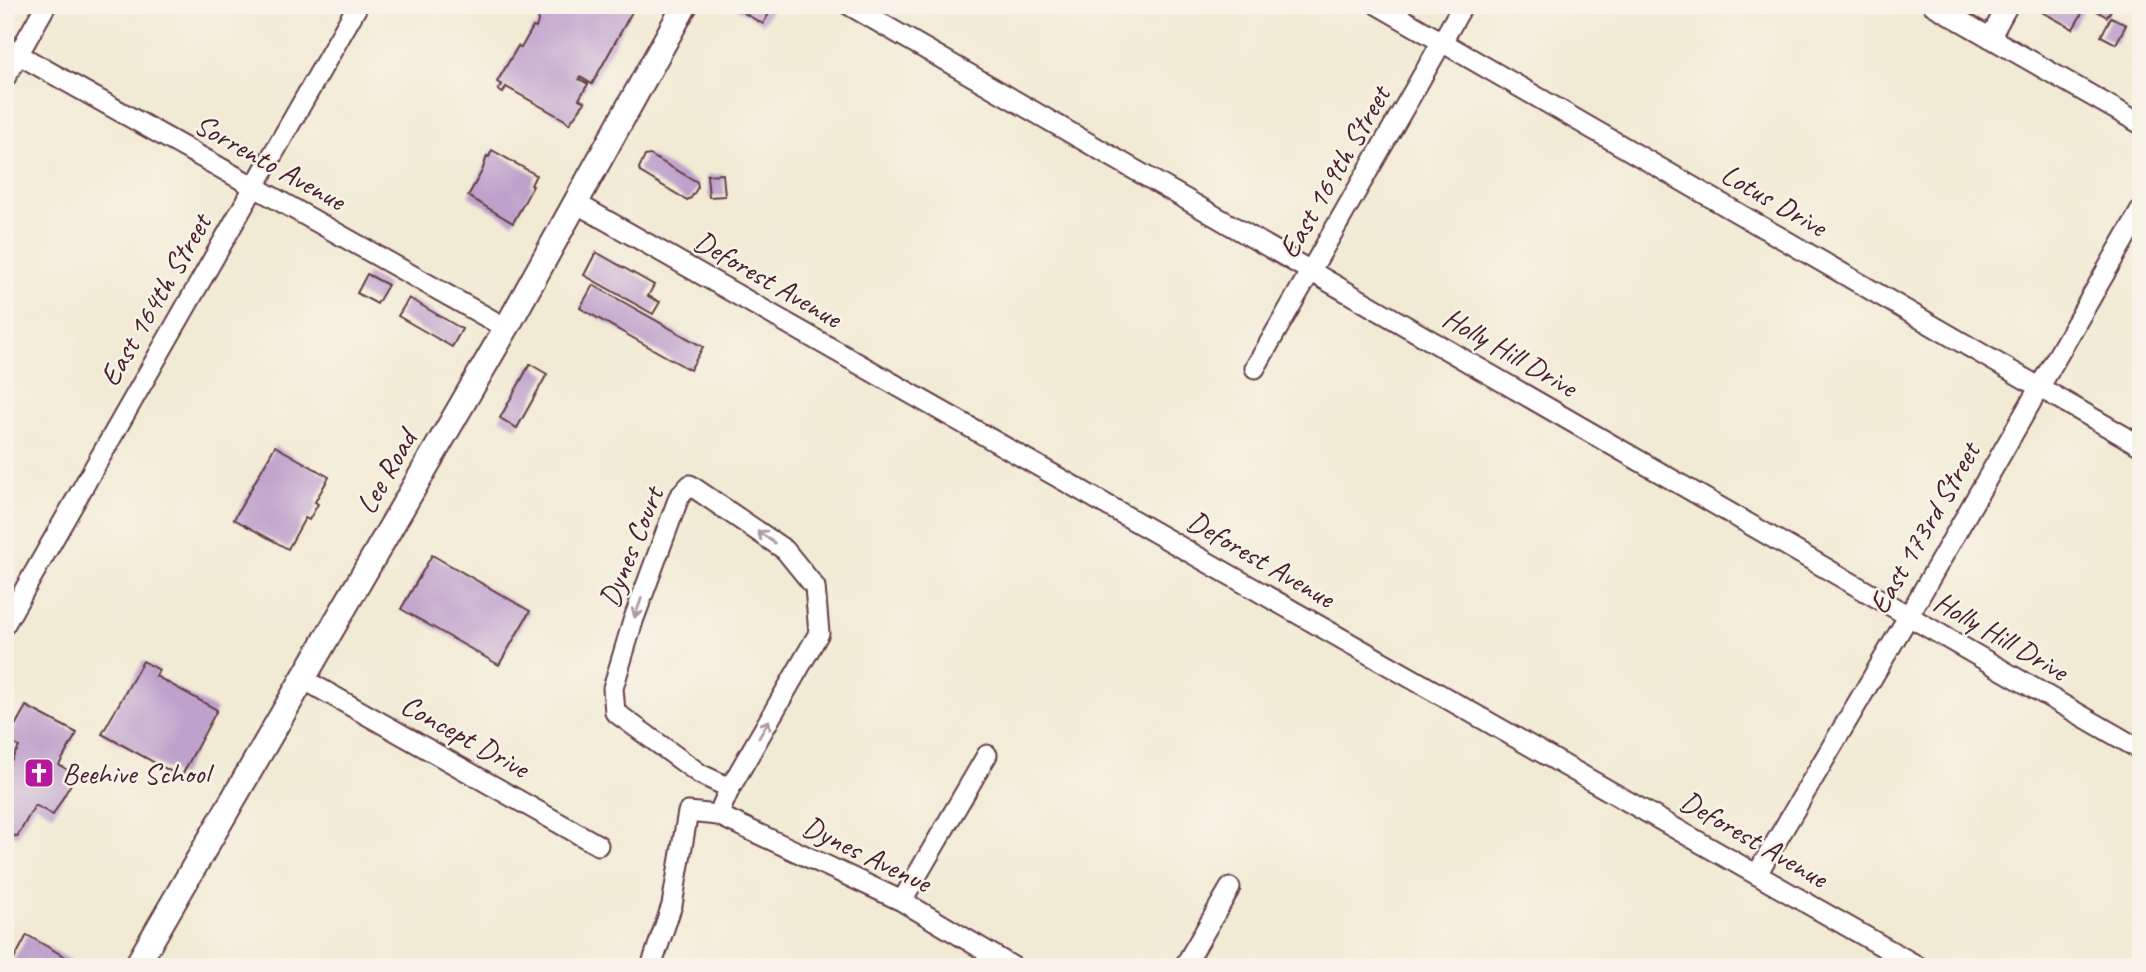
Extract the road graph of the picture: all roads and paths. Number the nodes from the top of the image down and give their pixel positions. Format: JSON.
{"nodes":[{"id":1,"x":47,"y":5,"type":"edge"},
{"id":2,"x":358,"y":5,"type":"edge"},
{"id":3,"x":685,"y":5,"type":"edge"},
{"id":4,"x":849,"y":5,"type":"edge"},
{"id":5,"x":1378,"y":5,"type":"edge"},
{"id":6,"x":1463,"y":5,"type":"edge"},
{"id":7,"x":1933,"y":5,"type":"edge"},
{"id":8,"x":2008,"y":5,"type":"edge"},
{"id":9,"x":1990,"y":38,"type":"junction"},
{"id":10,"x":1442,"y":42,"type":"junction"},
{"id":11,"x":12,"y":51,"type":"edge"},
{"id":12,"x":5,"y":78,"type":"edge"},
{"id":13,"x":2141,"y":124,"type":"edge"},
{"id":14,"x":253,"y":188,"type":"junction"},
{"id":15,"x":574,"y":202,"type":"junction"},
{"id":16,"x":2141,"y":210,"type":"edge"},
{"id":17,"x":1311,"y":272,"type":"junction"},
{"id":18,"x":506,"y":328,"type":"junction"},
{"id":19,"x":1255,"y":368,"type":"dead end"},
{"id":20,"x":2039,"y":387,"type":"junction"},
{"id":21,"x":2141,"y":446,"type":"edge"},
{"id":22,"x":1908,"y":617,"type":"junction"},
{"id":23,"x":5,"y":624,"type":"edge"},
{"id":24,"x":303,"y":679,"type":"junction"},
{"id":25,"x":2141,"y":750,"type":"edge"},
{"id":26,"x":987,"y":755,"type":"dead end"},
{"id":27,"x":730,"y":788,"type":"junction"},
{"id":28,"x":718,"y":815,"type":"junction"},
{"id":29,"x":598,"y":845,"type":"dead end"},
{"id":30,"x":1757,"y":874,"type":"junction"},
{"id":31,"x":1230,"y":888,"type":"dead end"},
{"id":32,"x":902,"y":901,"type":"junction"},
{"id":33,"x":136,"y":967,"type":"edge"},
{"id":34,"x":651,"y":967,"type":"edge"},
{"id":35,"x":1013,"y":967,"type":"edge"},
{"id":36,"x":1184,"y":967,"type":"edge"},
{"id":37,"x":1919,"y":967,"type":"edge"}],
"edges":[{"from":1,"to":11,"type":"street"},
{"from":2,"to":14,"type":"street","name":"East 164th Street"},
{"from":3,"to":15,"type":"main road","name":"Lee Road"},
{"from":4,"to":17,"type":"street","name":"Holly Hill Drive"},
{"from":5,"to":10,"type":"street","name":"Lotus Drive"},
{"from":6,"to":10,"type":"street","name":"East 169th Street"},
{"from":7,"to":9,"type":"street"},
{"from":8,"to":9,"type":"street"},
{"from":9,"to":13,"type":"street"},
{"from":10,"to":17,"type":"street","name":"East 169th Street"},
{"from":10,"to":20,"type":"street","name":"Lotus Drive"},
{"from":11,"to":12,"type":"street"},
{"from":11,"to":14,"type":"street","name":"Sorrento Avenue"},
{"from":14,"to":18,"type":"street","name":"Sorrento Avenue"},
{"from":14,"to":23,"type":"street","name":"East 164th Street"},
{"from":15,"to":18,"type":"main road","name":"Lee Road"},
{"from":15,"to":30,"type":"street","name":"Deforest Avenue"},
{"from":16,"to":20,"type":"street","name":"East 173rd Street"},
{"from":17,"to":19,"type":"street","name":"East 169th Street"},
{"from":17,"to":22,"type":"street","name":"Holly Hill Drive"},
{"from":18,"to":24,"type":"main road","name":"Lee Road"},
{"from":20,"to":21,"type":"street","name":"Lotus Drive"},
{"from":20,"to":22,"type":"street","name":"East 173rd Street"},
{"from":22,"to":25,"type":"street","name":"Holly Hill Drive"},
{"from":22,"to":30,"type":"street","name":"East 173rd Street"},
{"from":24,"to":29,"type":"street","name":"Concept Drive"},
{"from":24,"to":33,"type":"main road","name":"Lee Road"},
{"from":26,"to":32,"type":"street"},
{"from":27,"to":27,"type":"street","name":"Dynes Court","one_way":true},
{"from":27,"to":28,"type":"street","name":"Dynes Court"},
{"from":28,"to":32,"type":"street","name":"Dynes Avenue"},
{"from":28,"to":34,"type":"street","name":"Dynes Avenue"},
{"from":30,"to":37,"type":"street","name":"Deforest Avenue"},
{"from":31,"to":36,"type":"street"},
{"from":32,"to":35,"type":"street","name":"Dynes Avenue"}]}
